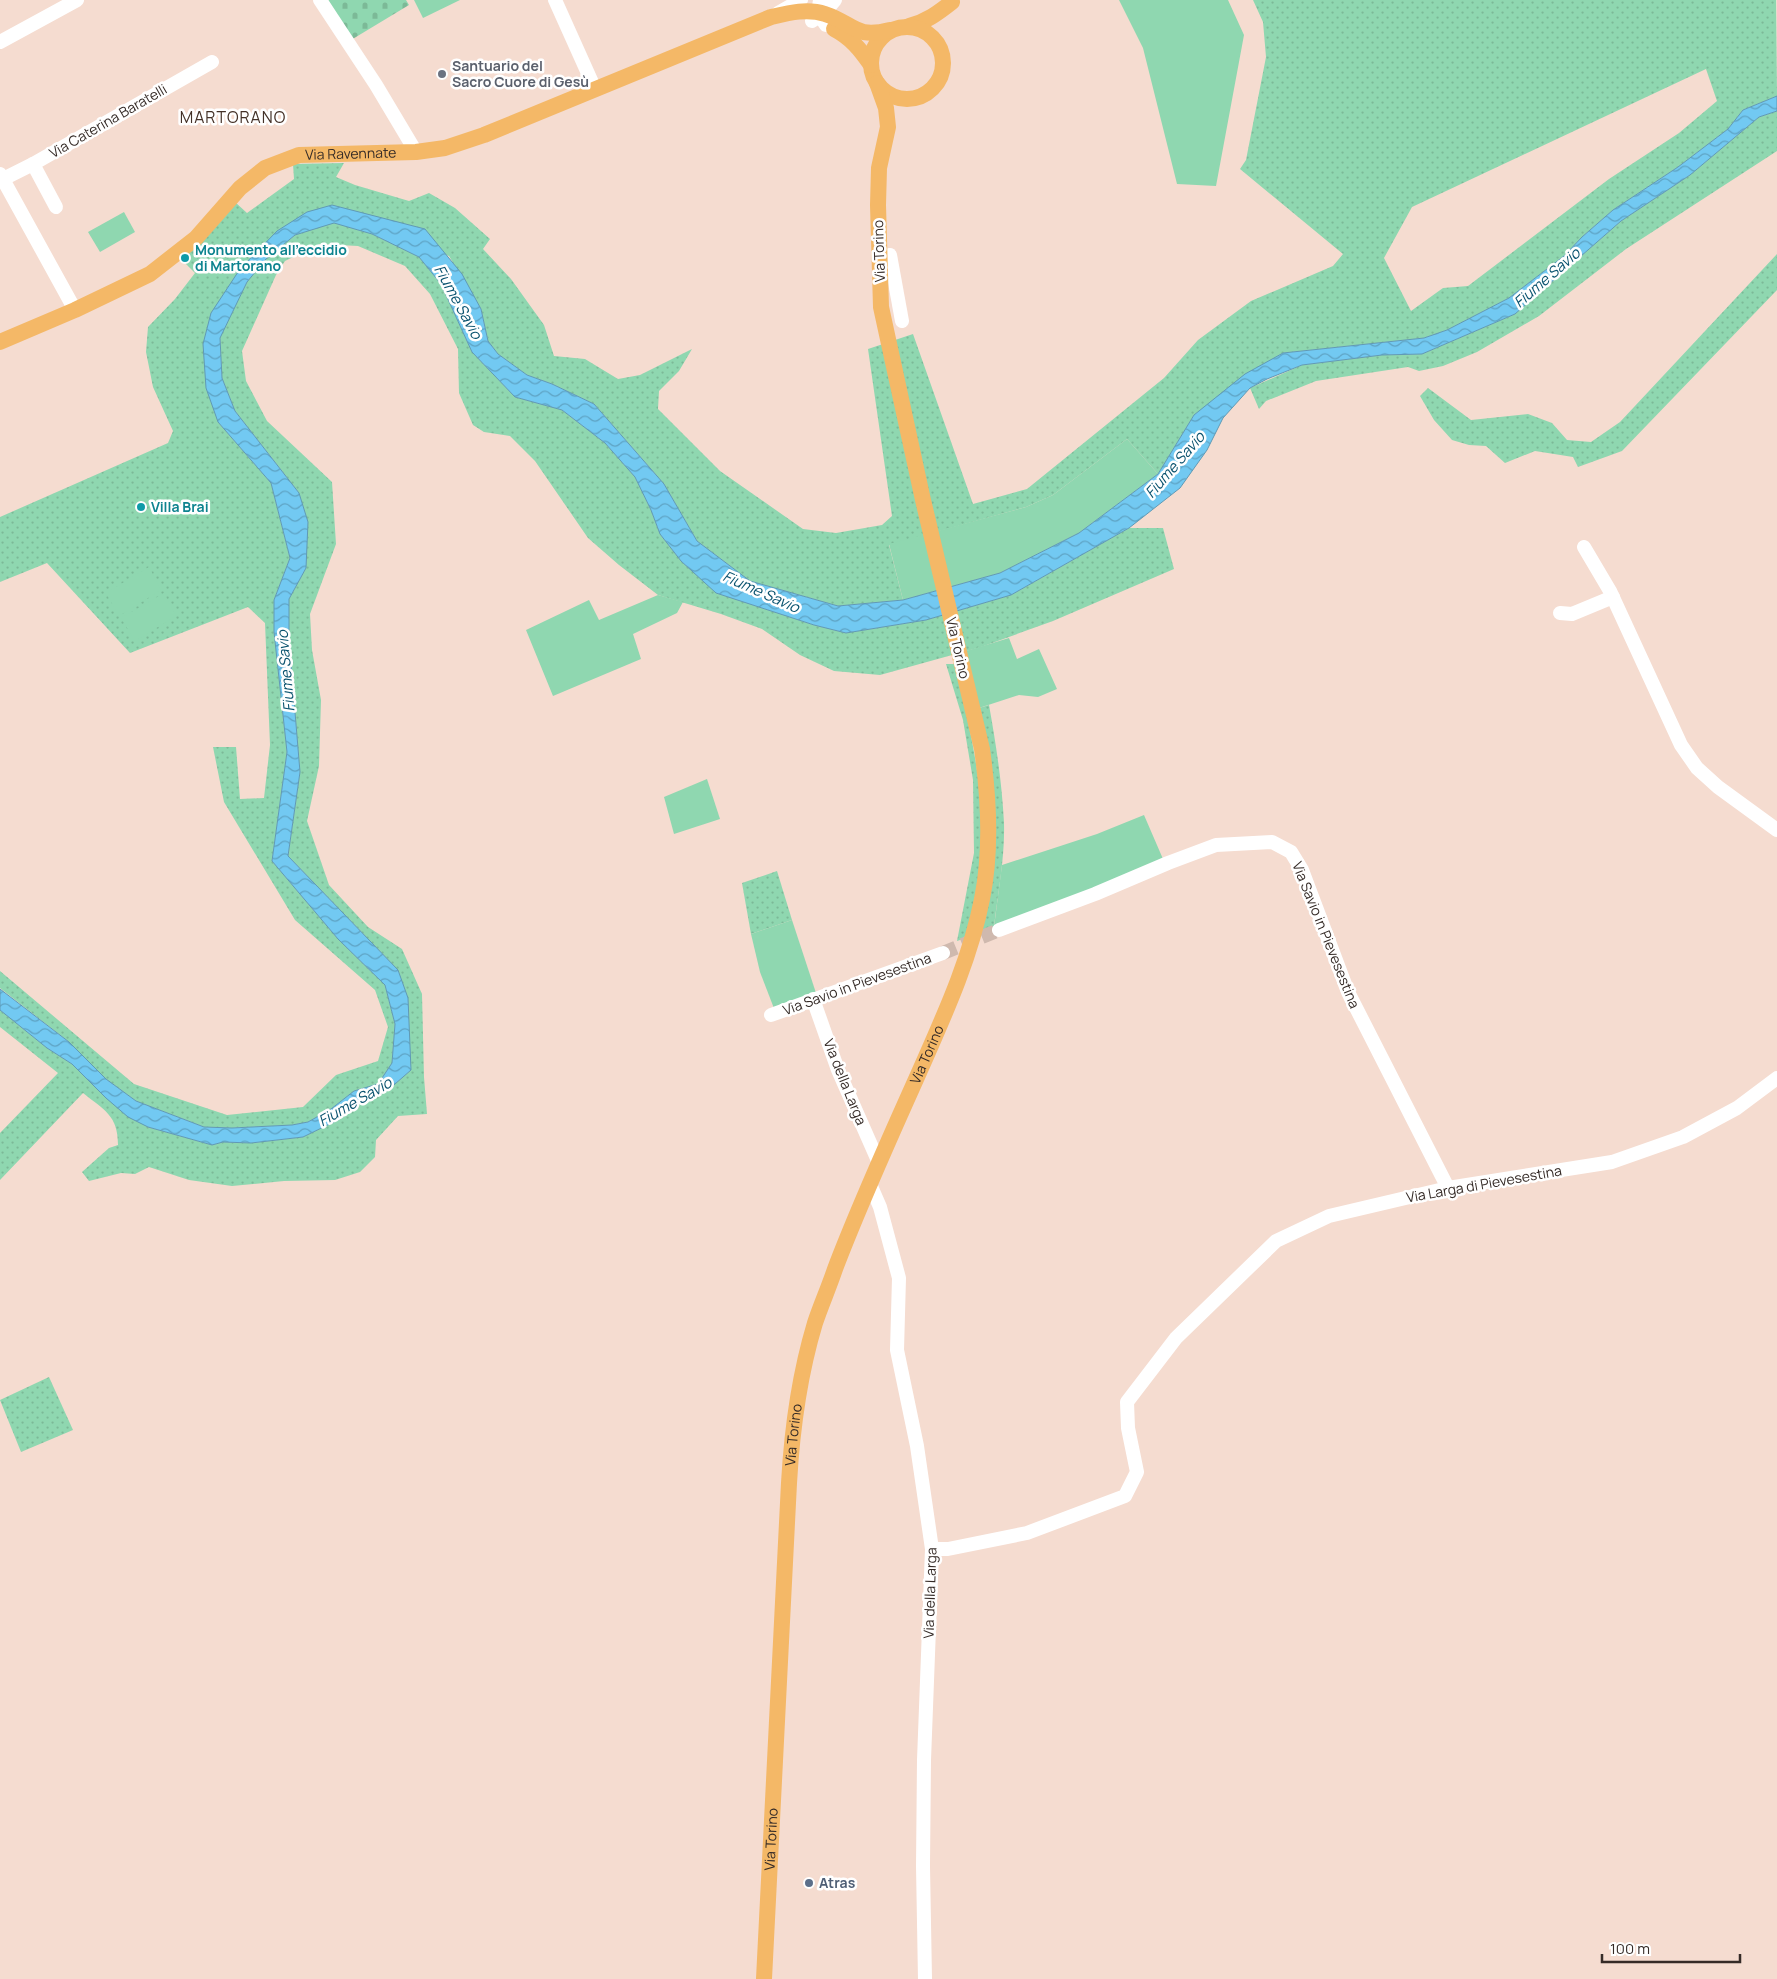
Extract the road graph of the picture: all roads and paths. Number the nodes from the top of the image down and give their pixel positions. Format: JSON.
{"nodes":[{"id":1,"x":77,"y":0,"type":"edge"},
{"id":2,"x":320,"y":0,"type":"edge"},
{"id":3,"x":555,"y":0,"type":"edge"},
{"id":4,"x":801,"y":0,"type":"edge"},
{"id":5,"x":836,"y":0,"type":"edge"},
{"id":6,"x":953,"y":1,"type":"edge"},
{"id":7,"x":820,"y":14,"type":"edge"},
{"id":8,"x":770,"y":17,"type":"junction"},
{"id":9,"x":842,"y":22,"type":"junction"},
{"id":10,"x":909,"y":26,"type":"junction"},
{"id":11,"x":890,"y":30,"type":"junction"},
{"id":12,"x":737,"y":31,"type":"junction"},
{"id":13,"x":0,"y":42,"type":"edge"},
{"id":14,"x":939,"y":45,"type":"junction"},
{"id":15,"x":212,"y":62,"type":"dead end"},
{"id":16,"x":871,"y":65,"type":"junction"},
{"id":17,"x":877,"y":82,"type":"junction"},
{"id":18,"x":595,"y":89,"type":"junction"},
{"id":19,"x":916,"y":98,"type":"junction"},
{"id":20,"x":888,"y":127,"type":"junction"},
{"id":21,"x":416,"y":152,"type":"junction"},
{"id":22,"x":33,"y":164,"type":"junction"},
{"id":23,"x":2,"y":176,"type":"edge"},
{"id":24,"x":56,"y":207,"type":"dead end"},
{"id":25,"x":890,"y":255,"type":"dead end"},
{"id":26,"x":880,"y":273,"type":"junction"},
{"id":27,"x":895,"y":287,"type":"junction"},
{"id":28,"x":75,"y":310,"type":"junction"},
{"id":29,"x":902,"y":321,"type":"dead end"},
{"id":30,"x":0,"y":342,"type":"edge"},
{"id":31,"x":1584,"y":547,"type":"dead end"},
{"id":32,"x":1613,"y":597,"type":"junction"},
{"id":33,"x":1560,"y":612,"type":"dead end"},
{"id":34,"x":1777,"y":830,"type":"edge"},
{"id":35,"x":999,"y":930,"type":"tunnel mouth"},
{"id":36,"x":943,"y":953,"type":"tunnel mouth"},
{"id":37,"x":813,"y":1000,"type":"junction"},
{"id":38,"x":771,"y":1015,"type":"dead end"},
{"id":39,"x":1777,"y":1078,"type":"edge"},
{"id":40,"x":879,"y":1163,"type":"junction"},
{"id":41,"x":870,"y":1184,"type":"junction"},
{"id":42,"x":1448,"y":1188,"type":"junction"},
{"id":43,"x":932,"y":1549,"type":"junction"},
{"id":44,"x":764,"y":1979,"type":"edge"},
{"id":45,"x":925,"y":1979,"type":"edge"}],
"edges":[{"from":1,"to":13,"type":"street"},
{"from":2,"to":21,"type":"street"},
{"from":3,"to":18,"type":"street"},
{"from":4,"to":8,"type":"street","name":"Via Ravennate"},
{"from":5,"to":7,"type":"street"},
{"from":5,"to":9,"type":"street"},
{"from":6,"to":10,"type":"main road"},
{"from":6,"to":14,"type":"main road"},
{"from":7,"to":8,"type":"main road","name":"Via Ravennate"},
{"from":7,"to":9,"type":"main road","name":"Via Ravennate"},
{"from":7,"to":12,"type":"main road","name":"Via Ravennate"},
{"from":7,"to":16,"type":"main road","name":"Via Ravennate"},
{"from":8,"to":12,"type":"main road","name":"Via Ravennate"},
{"from":9,"to":11,"type":"main road","name":"Via Ravennate"},
{"from":10,"to":11,"type":"main road"},
{"from":10,"to":14,"type":"main road"},
{"from":11,"to":16,"type":"main road"},
{"from":12,"to":18,"type":"main road","name":"Via Ravennate"},
{"from":14,"to":19,"type":"main road"},
{"from":15,"to":22,"type":"street","name":"Via Caterina Baratelli"},
{"from":16,"to":17,"type":"main road"},
{"from":17,"to":19,"type":"main road"},
{"from":17,"to":20,"type":"main road","name":"Via Torino"},
{"from":18,"to":21,"type":"main road","name":"Via Ravennate"},
{"from":19,"to":20,"type":"main road","name":"Via Torino"},
{"from":20,"to":26,"type":"main road","name":"Via Torino"},
{"from":21,"to":28,"type":"main road","name":"Via Ravennate"},
{"from":22,"to":23,"type":"street","name":"Via Caterina Baratelli"},
{"from":22,"to":24,"type":"street"},
{"from":23,"to":28,"type":"street"},
{"from":25,"to":27,"type":"street"},
{"from":26,"to":27,"type":"street"},
{"from":26,"to":40,"type":"main road","name":"Via Torino"},
{"from":27,"to":29,"type":"street"},
{"from":28,"to":30,"type":"main road","name":"Via Ravennate"},
{"from":31,"to":32,"type":"street"},
{"from":32,"to":33,"type":"street"},
{"from":32,"to":34,"type":"street"},
{"from":35,"to":42,"type":"street","name":"Via Savio in Pievesestina"},
{"from":36,"to":37,"type":"street","name":"Via Savio in Pievesestina"},
{"from":37,"to":38,"type":"street","name":"Via Savio in Pievesestina"},
{"from":37,"to":40,"type":"street","name":"Via della Larga"},
{"from":39,"to":42,"type":"street","name":"Via Larga di Pievesestina"},
{"from":40,"to":41,"type":"main road","name":"Via Torino"},
{"from":41,"to":43,"type":"street","name":"Via della Larga"},
{"from":41,"to":44,"type":"main road","name":"Via Torino"},
{"from":42,"to":43,"type":"street","name":"Via Larga di Pievesestina"},
{"from":43,"to":45,"type":"street","name":"Via della Larga"}]}
